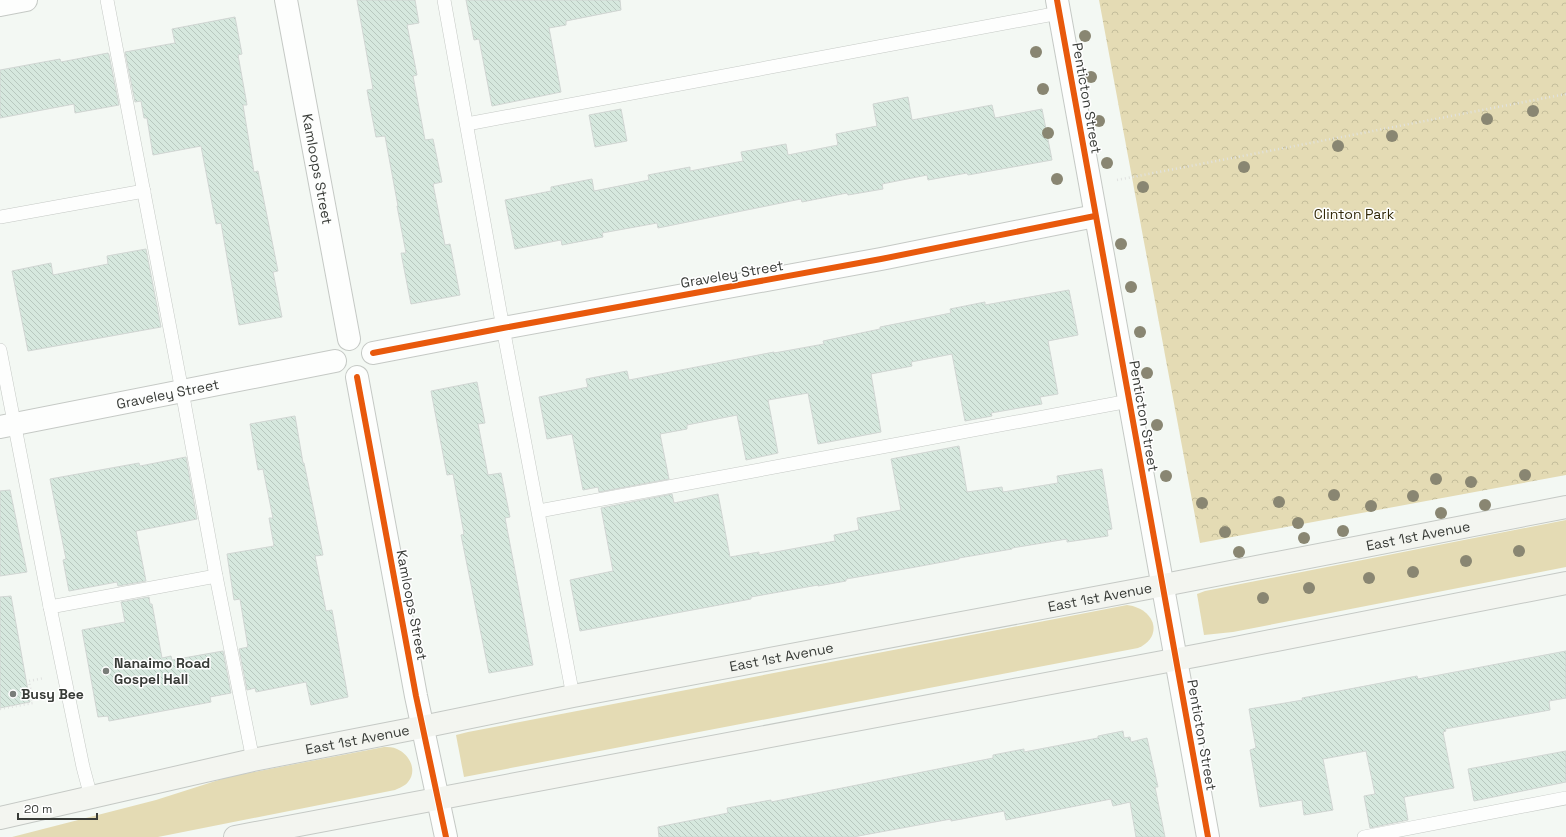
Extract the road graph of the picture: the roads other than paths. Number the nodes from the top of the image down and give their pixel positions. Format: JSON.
{"nodes":[{"id":1,"x":26,"y":0,"type":"edge"},
{"id":2,"x":107,"y":0,"type":"edge"},
{"id":3,"x":286,"y":0,"type":"edge"},
{"id":4,"x":444,"y":0,"type":"edge"},
{"id":5,"x":0,"y":5,"type":"edge"},
{"id":6,"x":1058,"y":6,"type":"edge"},
{"id":7,"x":467,"y":124,"type":"junction"},
{"id":8,"x":144,"y":191,"type":"junction"},
{"id":9,"x":1096,"y":216,"type":"junction"},
{"id":10,"x":0,"y":217,"type":"edge"},
{"id":11,"x":503,"y":328,"type":"junction"},
{"id":12,"x":349,"y":339,"type":"junction"},
{"id":13,"x":0,"y":350,"type":"edge"},
{"id":14,"x":373,"y":353,"type":"junction"},
{"id":15,"x":335,"y":361,"type":"junction"},
{"id":16,"x":357,"y":377,"type":"junction"},
{"id":17,"x":182,"y":391,"type":"junction"},
{"id":18,"x":1129,"y":401,"type":"junction"},
{"id":19,"x":7,"y":426,"type":"edge"},
{"id":20,"x":1566,"y":507,"type":"edge"},
{"id":21,"x":539,"y":511,"type":"junction"},
{"id":22,"x":216,"y":576,"type":"junction"},
{"id":23,"x":1566,"y":583,"type":"edge"},
{"id":24,"x":1164,"y":585,"type":"junction"},
{"id":25,"x":50,"y":607,"type":"junction"},
{"id":26,"x":1176,"y":658,"type":"junction"},
{"id":27,"x":574,"y":696,"type":"junction"},
{"id":28,"x":422,"y":727,"type":"junction"},
{"id":29,"x":253,"y":760,"type":"junction"},
{"id":30,"x":91,"y":797,"type":"junction"},
{"id":31,"x":1566,"y":798,"type":"edge"},
{"id":32,"x":438,"y":800,"type":"junction"},
{"id":33,"x":0,"y":818,"type":"edge"},
{"id":34,"x":235,"y":837,"type":"edge"},
{"id":35,"x":446,"y":837,"type":"edge"},
{"id":36,"x":1208,"y":837,"type":"edge"},
{"id":37,"x":1364,"y":837,"type":"edge"}],
"edges":[{"from":1,"to":5,"type":"street"},
{"from":2,"to":8,"type":"lane"},
{"from":3,"to":12,"type":"street","name":"Kamloops Street"},
{"from":4,"to":7,"type":"lane"},
{"from":6,"to":7,"type":"lane"},
{"from":6,"to":9,"type":"street","name":"Penticton Street"},
{"from":7,"to":11,"type":"lane"},
{"from":8,"to":10,"type":"lane"},
{"from":8,"to":17,"type":"lane"},
{"from":9,"to":11,"type":"street","name":"Graveley Street"},
{"from":9,"to":18,"type":"street","name":"Penticton Street"},
{"from":11,"to":14,"type":"street","name":"Graveley Street"},
{"from":11,"to":21,"type":"lane"},
{"from":12,"to":14,"type":"street"},
{"from":12,"to":15,"type":"street"},
{"from":13,"to":19,"type":"lane"},
{"from":14,"to":16,"type":"street"},
{"from":15,"to":16,"type":"street"},
{"from":15,"to":17,"type":"street","name":"Graveley Street"},
{"from":16,"to":28,"type":"street","name":"Kamloops Street"},
{"from":17,"to":19,"type":"street","name":"Graveley Street"},
{"from":17,"to":22,"type":"lane"},
{"from":18,"to":21,"type":"lane"},
{"from":18,"to":24,"type":"street","name":"Penticton Street"},
{"from":19,"to":25,"type":"lane"},
{"from":20,"to":24,"type":"main road","name":"East 1st Avenue"},
{"from":21,"to":27,"type":"lane"},
{"from":22,"to":25,"type":"lane"},
{"from":22,"to":29,"type":"lane"},
{"from":23,"to":26,"type":"main road"},
{"from":24,"to":26,"type":"street","name":"Penticton Street"},
{"from":24,"to":27,"type":"main road","name":"East 1st Avenue"},
{"from":25,"to":30,"type":"lane"},
{"from":26,"to":32,"type":"main road"},
{"from":26,"to":36,"type":"street","name":"Penticton Street"},
{"from":27,"to":28,"type":"main road","name":"East 1st Avenue"},
{"from":28,"to":29,"type":"main road","name":"East 1st Avenue"},
{"from":28,"to":32,"type":"street","name":"Kamloops Street"},
{"from":29,"to":30,"type":"main road","name":"East 1st Avenue"},
{"from":30,"to":33,"type":"main road","name":"East 1st Avenue"},
{"from":31,"to":37,"type":"lane"},
{"from":32,"to":34,"type":"main road"},
{"from":32,"to":35,"type":"street","name":"Kamloops Street"}]}
